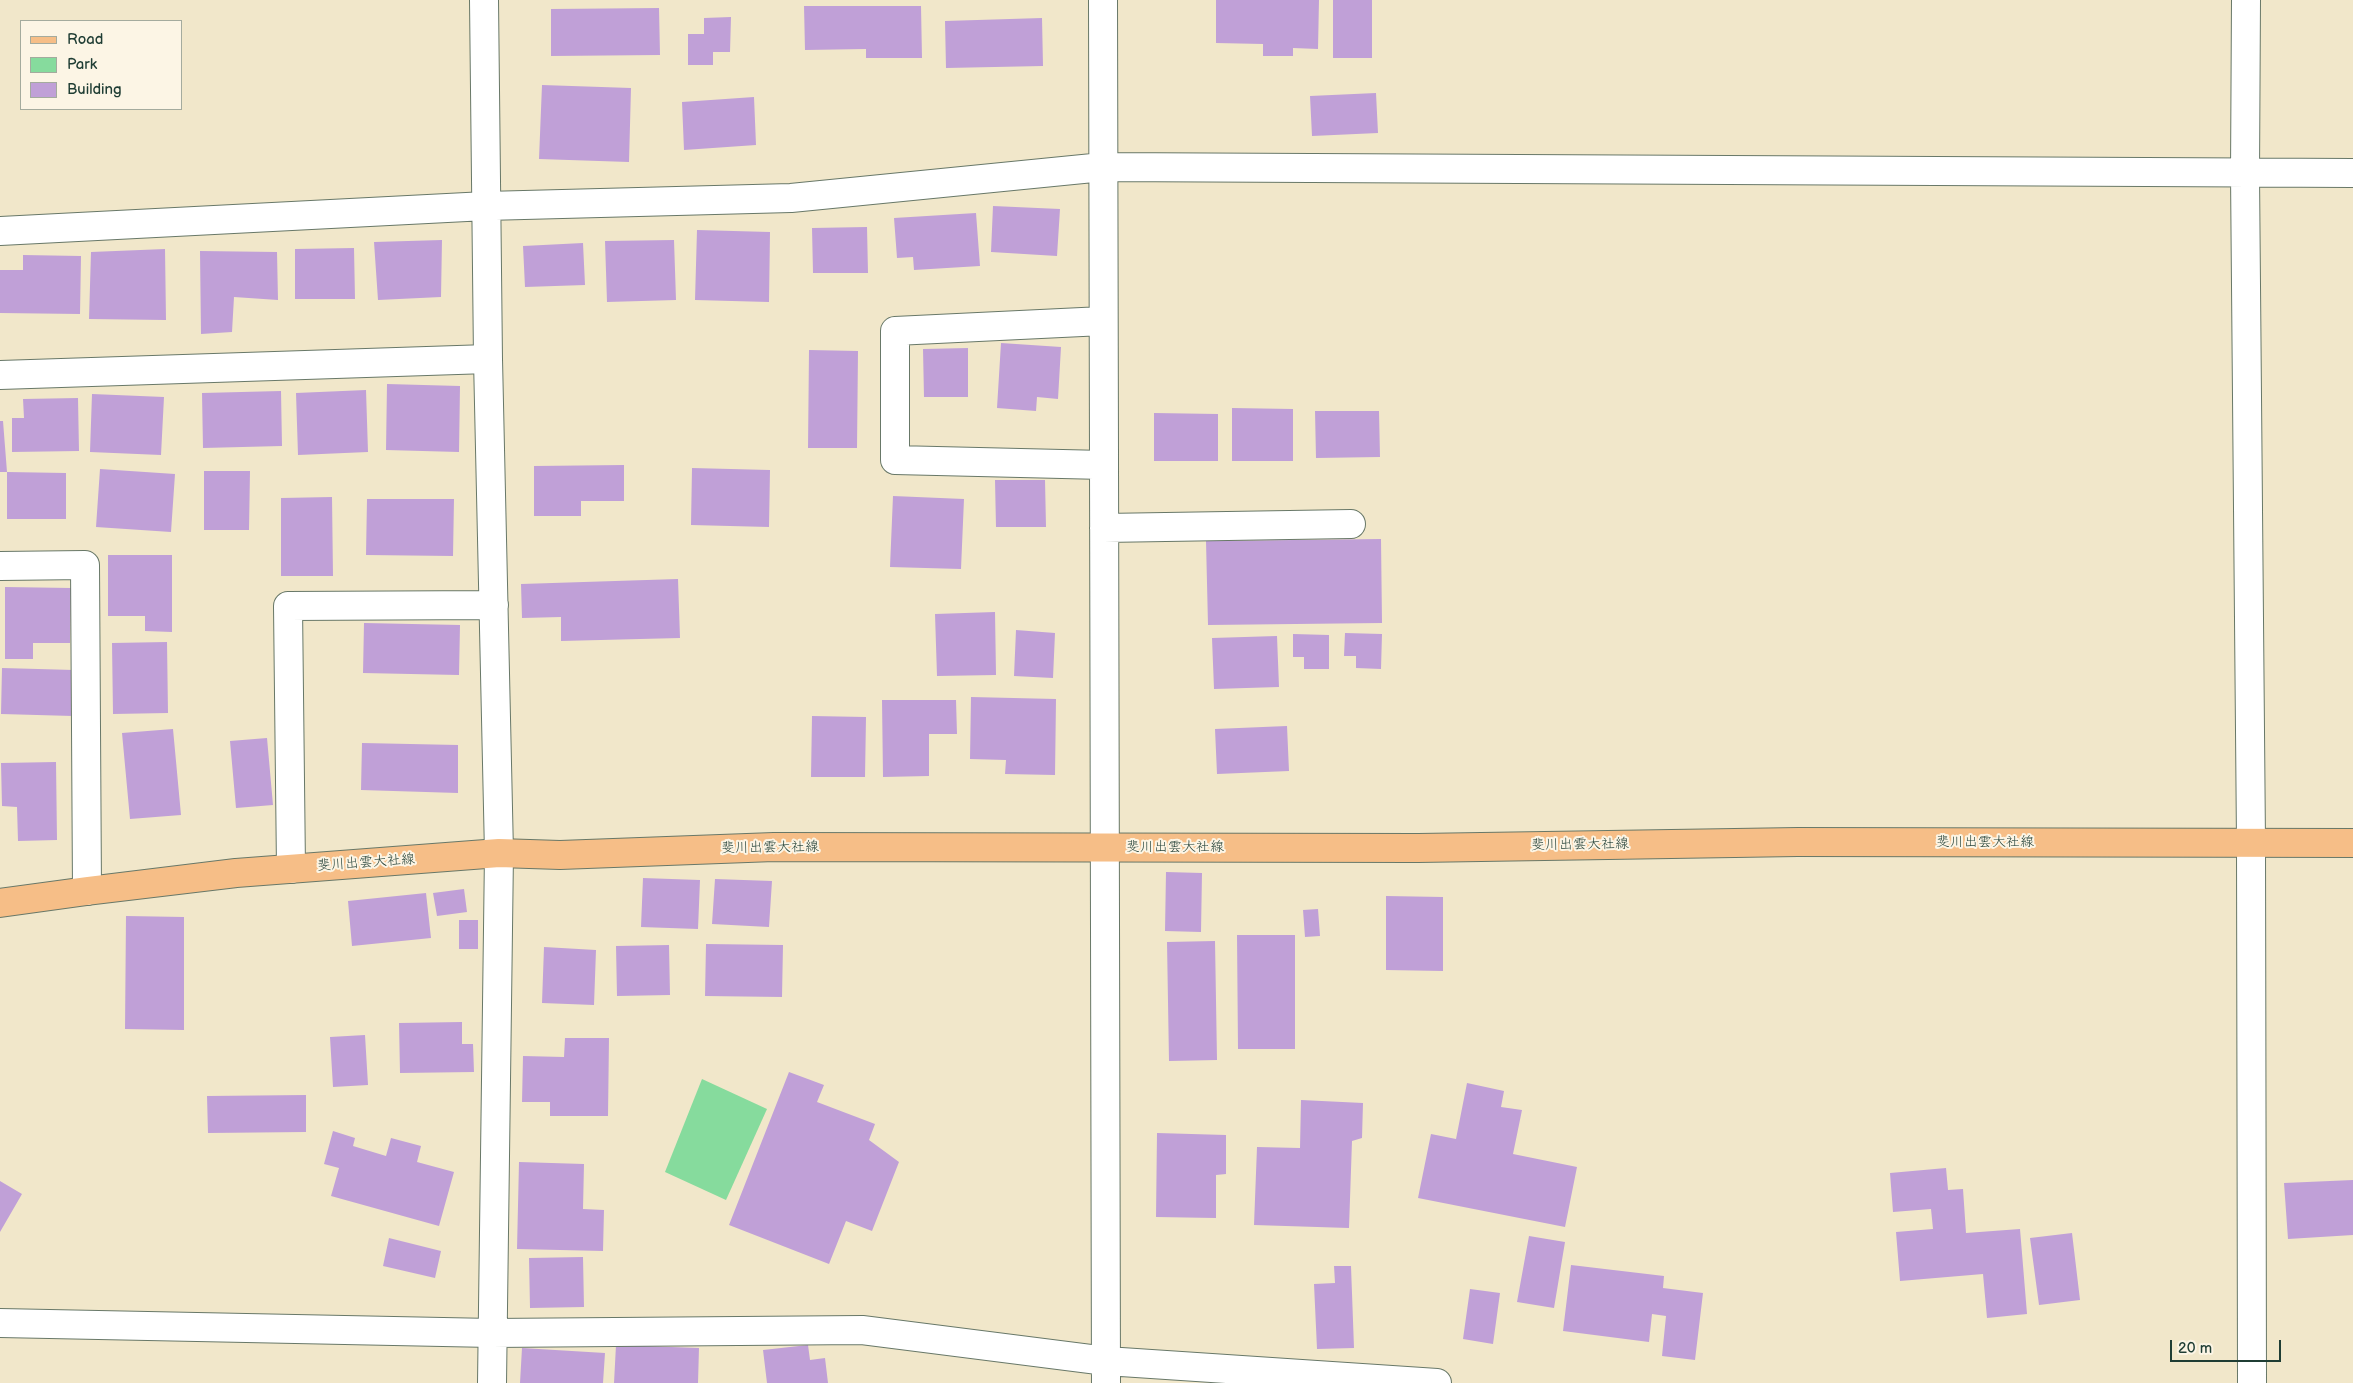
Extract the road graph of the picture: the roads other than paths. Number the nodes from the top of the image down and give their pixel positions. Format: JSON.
{"nodes":[{"id":1,"x":484,"y":0,"type":"edge"},
{"id":2,"x":1103,"y":0,"type":"edge"},
{"id":3,"x":2246,"y":0,"type":"edge"},
{"id":4,"x":1103,"y":166,"type":"junction"},
{"id":5,"x":2245,"y":174,"type":"junction"},
{"id":6,"x":2353,"y":174,"type":"edge"},
{"id":7,"x":486,"y":206,"type":"junction"},
{"id":8,"x":0,"y":231,"type":"edge"},
{"id":9,"x":1103,"y":321,"type":"junction"},
{"id":10,"x":488,"y":359,"type":"junction"},
{"id":11,"x":0,"y":375,"type":"edge"},
{"id":12,"x":1104,"y":465,"type":"junction"},
{"id":13,"x":1350,"y":524,"type":"dead end"},
{"id":14,"x":1104,"y":528,"type":"junction"},
{"id":15,"x":0,"y":566,"type":"edge"},
{"id":16,"x":494,"y":605,"type":"junction"},
{"id":17,"x":2251,"y":842,"type":"junction"},
{"id":18,"x":2353,"y":843,"type":"edge"},
{"id":19,"x":1105,"y":846,"type":"junction"},
{"id":20,"x":499,"y":853,"type":"junction"},
{"id":21,"x":290,"y":869,"type":"junction"},
{"id":22,"x":87,"y":891,"type":"junction"},
{"id":23,"x":0,"y":903,"type":"edge"},
{"id":24,"x":0,"y":1323,"type":"edge"},
{"id":25,"x":492,"y":1333,"type":"junction"},
{"id":26,"x":1106,"y":1372,"type":"edge"},
{"id":27,"x":492,"y":1383,"type":"edge"},
{"id":28,"x":1436,"y":1383,"type":"edge"},
{"id":29,"x":2252,"y":1383,"type":"edge"}],
"edges":[{"from":1,"to":7,"type":"street"},
{"from":2,"to":4,"type":"street"},
{"from":3,"to":5,"type":"street"},
{"from":4,"to":5,"type":"street"},
{"from":4,"to":7,"type":"street"},
{"from":4,"to":9,"type":"street"},
{"from":5,"to":6,"type":"street"},
{"from":5,"to":17,"type":"street"},
{"from":7,"to":8,"type":"street"},
{"from":7,"to":10,"type":"street"},
{"from":9,"to":12,"type":"street"},
{"from":9,"to":12,"type":"street"},
{"from":10,"to":11,"type":"street"},
{"from":10,"to":16,"type":"street"},
{"from":12,"to":14,"type":"street"},
{"from":13,"to":14,"type":"street"},
{"from":14,"to":19,"type":"street"},
{"from":15,"to":22,"type":"street"},
{"from":16,"to":20,"type":"street"},
{"from":16,"to":21,"type":"street"},
{"from":17,"to":18,"type":"main road","name":"斐川出雲大社線"},
{"from":17,"to":19,"type":"main road","name":"斐川出雲大社線"},
{"from":17,"to":29,"type":"street"},
{"from":19,"to":20,"type":"main road","name":"斐川出雲大社線"},
{"from":19,"to":26,"type":"street"},
{"from":20,"to":21,"type":"main road","name":"斐川出雲大社線"},
{"from":20,"to":25,"type":"street"},
{"from":21,"to":22,"type":"main road","name":"斐川出雲大社線"},
{"from":22,"to":23,"type":"main road","name":"斐川出雲大社線"},
{"from":24,"to":25,"type":"street"},
{"from":25,"to":26,"type":"street"},
{"from":25,"to":27,"type":"street"},
{"from":26,"to":28,"type":"street"}]}
